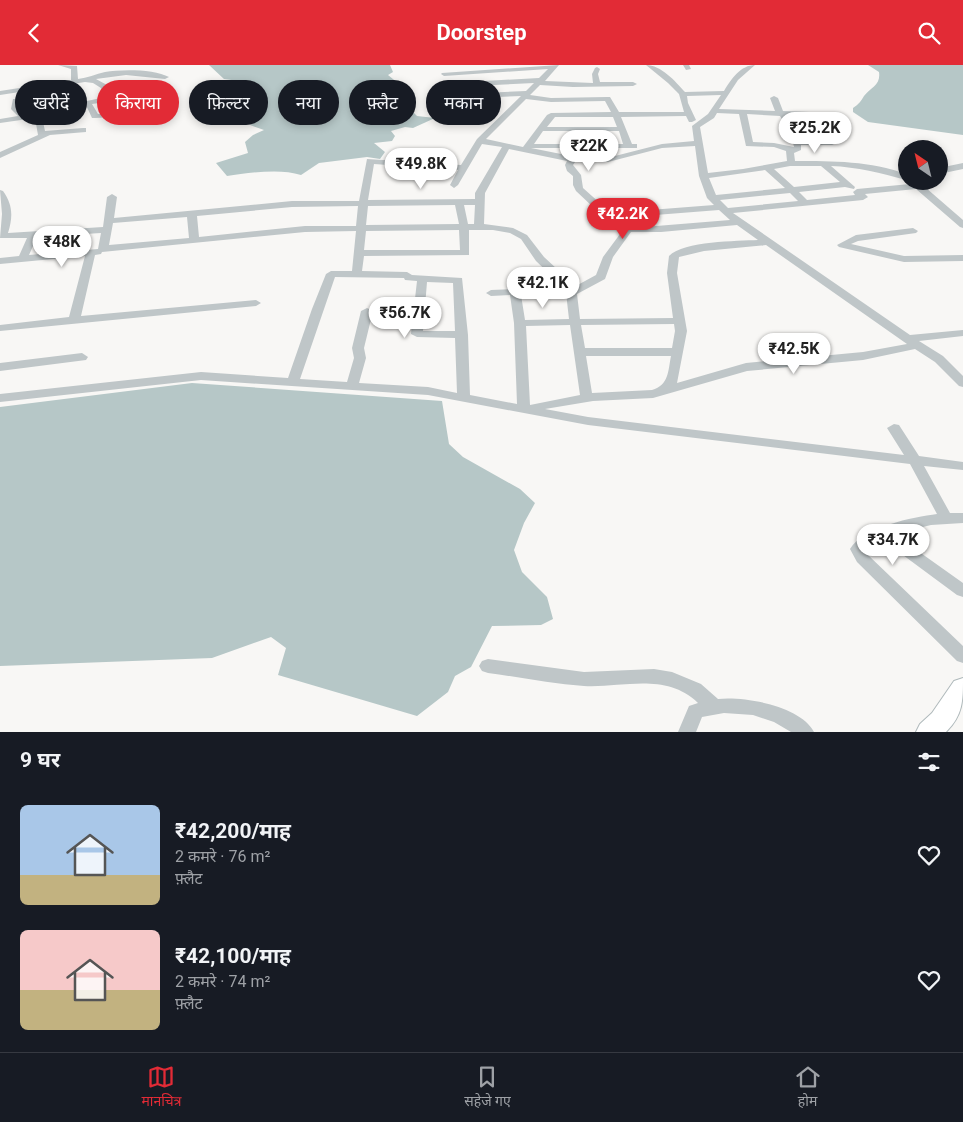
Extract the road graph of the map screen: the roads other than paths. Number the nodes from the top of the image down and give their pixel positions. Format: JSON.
{"nodes":[{"id":1,"x":61,"y":65,"type":"edge"},
{"id":2,"x":466,"y":65,"type":"edge"},
{"id":3,"x":534,"y":65,"type":"edge"},
{"id":4,"x":649,"y":65,"type":"edge"},
{"id":5,"x":752,"y":65,"type":"edge"},
{"id":6,"x":555,"y":66,"type":"edge"},
{"id":7,"x":506,"y":67,"type":"edge"},
{"id":8,"x":542,"y":68,"type":"junction"},
{"id":9,"x":136,"y":69,"type":"edge"},
{"id":10,"x":597,"y":69,"type":"dead end"},
{"id":11,"x":470,"y":72,"type":"junction"},
{"id":12,"x":444,"y":74,"type":"dead end"},
{"id":13,"x":164,"y":77,"type":"dead end"},
{"id":14,"x":74,"y":80,"type":"edge"},
{"id":15,"x":87,"y":80,"type":"joint"},
{"id":16,"x":540,"y":82,"type":"junction"},
{"id":17,"x":501,"y":83,"type":"edge"},
{"id":18,"x":597,"y":84,"type":"junction"},
{"id":19,"x":633,"y":84,"type":"dead end"},
{"id":20,"x":15,"y":91,"type":"edge"},
{"id":21,"x":0,"y":93,"type":"edge"},
{"id":22,"x":683,"y":93,"type":"junction"},
{"id":23,"x":726,"y":93,"type":"junction"},
{"id":24,"x":527,"y":95,"type":"junction"},
{"id":25,"x":501,"y":96,"type":"edge"},
{"id":26,"x":774,"y":98,"type":"dead end"},
{"id":27,"x":88,"y":103,"type":"joint"},
{"id":28,"x":716,"y":111,"type":"junction"},
{"id":29,"x":743,"y":113,"type":"junction"},
{"id":30,"x":616,"y":114,"type":"junction"},
{"id":31,"x":689,"y":114,"type":"junction"},
{"id":32,"x":782,"y":114,"type":"junction"},
{"id":33,"x":832,"y":115,"type":"dead end"},
{"id":34,"x":97,"y":116,"type":"edge"},
{"id":35,"x":15,"y":118,"type":"edge"},
{"id":36,"x":0,"y":121,"type":"edge"},
{"id":37,"x":698,"y":123,"type":"junction"},
{"id":38,"x":41,"y":125,"type":"edge"},
{"id":39,"x":541,"y":129,"type":"junction"},
{"id":40,"x":622,"y":129,"type":"junction"},
{"id":41,"x":83,"y":131,"type":"dead end"},
{"id":42,"x":42,"y":135,"type":"junction"},
{"id":43,"x":480,"y":141,"type":"junction"},
{"id":44,"x":798,"y":142,"type":"junction"},
{"id":45,"x":699,"y":143,"type":"junction"},
{"id":46,"x":832,"y":143,"type":"dead end"},
{"id":47,"x":749,"y":144,"type":"junction"},
{"id":48,"x":507,"y":145,"type":"junction"},
{"id":49,"x":628,"y":145,"type":"junction"},
{"id":50,"x":527,"y":147,"type":"junction"},
{"id":51,"x":657,"y":147,"type":"junction"},
{"id":52,"x":793,"y":150,"type":"junction"},
{"id":53,"x":756,"y":154,"type":"dead end"},
{"id":54,"x":0,"y":155,"type":"edge"},
{"id":55,"x":572,"y":159,"type":"junction"},
{"id":56,"x":790,"y":163,"type":"junction"},
{"id":57,"x":822,"y":163,"type":"junction"},
{"id":58,"x":963,"y":166,"type":"edge"},
{"id":59,"x":464,"y":168,"type":"junction"},
{"id":60,"x":768,"y":168,"type":"junction"},
{"id":61,"x":948,"y":169,"type":"edge"},
{"id":62,"x":896,"y":173,"type":"edge"},
{"id":63,"x":702,"y":176,"type":"junction"},
{"id":64,"x":454,"y":185,"type":"dead end"},
{"id":65,"x":848,"y":185,"type":"junction"},
{"id":66,"x":898,"y":185,"type":"edge"},
{"id":67,"x":792,"y":190,"type":"junction"},
{"id":68,"x":923,"y":190,"type":"edge"},
{"id":69,"x":857,"y":192,"type":"junction"},
{"id":70,"x":0,"y":193,"type":"edge"},
{"id":71,"x":112,"y":197,"type":"dead end"},
{"id":72,"x":712,"y":197,"type":"junction"},
{"id":73,"x":459,"y":202,"type":"junction"},
{"id":74,"x":479,"y":202,"type":"junction"},
{"id":75,"x":364,"y":203,"type":"junction"},
{"id":76,"x":805,"y":203,"type":"junction"},
{"id":77,"x":722,"y":209,"type":"junction"},
{"id":78,"x":963,"y":210,"type":"edge"},
{"id":79,"x":949,"y":211,"type":"junction"},
{"id":80,"x":192,"y":214,"type":"junction"},
{"id":81,"x":610,"y":216,"type":"junction"},
{"id":82,"x":739,"y":222,"type":"junction"},
{"id":83,"x":963,"y":225,"type":"edge"},
{"id":84,"x":108,"y":226,"type":"junction"},
{"id":85,"x":464,"y":227,"type":"junction"},
{"id":86,"x":479,"y":227,"type":"junction"},
{"id":87,"x":362,"y":228,"type":"junction"},
{"id":88,"x":628,"y":229,"type":"junction"},
{"id":89,"x":913,"y":231,"type":"dead end"},
{"id":90,"x":32,"y":234,"type":"junction"},
{"id":91,"x":1,"y":238,"type":"edge"},
{"id":92,"x":194,"y":240,"type":"junction"},
{"id":93,"x":767,"y":242,"type":"junction"},
{"id":94,"x":68,"y":244,"type":"junction"},
{"id":95,"x":103,"y":249,"type":"junction"},
{"id":96,"x":91,"y":253,"type":"junction"},
{"id":97,"x":360,"y":253,"type":"junction"},
{"id":98,"x":23,"y":258,"type":"junction"},
{"id":99,"x":963,"y":258,"type":"edge"},
{"id":100,"x":0,"y":261,"type":"edge"},
{"id":101,"x":357,"y":274,"type":"junction"},
{"id":102,"x":422,"y":280,"type":"junction"},
{"id":103,"x":570,"y":292,"type":"junction"},
{"id":104,"x":491,"y":293,"type":"dead end"},
{"id":105,"x":515,"y":293,"type":"junction"},
{"id":106,"x":256,"y":303,"type":"dead end"},
{"id":107,"x":367,"y":311,"type":"dead end"},
{"id":108,"x":74,"y":320,"type":"junction"},
{"id":109,"x":679,"y":321,"type":"junction"},
{"id":110,"x":575,"y":322,"type":"junction"},
{"id":111,"x":520,"y":323,"type":"junction"},
{"id":112,"x":0,"y":327,"type":"edge"},
{"id":113,"x":963,"y":333,"type":"edge"},
{"id":114,"x":462,"y":335,"type":"junction"},
{"id":115,"x":913,"y":342,"type":"junction"},
{"id":116,"x":580,"y":352,"type":"junction"},
{"id":117,"x":678,"y":352,"type":"junction"},
{"id":118,"x":82,"y":357,"type":"dead end"},
{"id":119,"x":0,"y":367,"type":"edge"},
{"id":120,"x":293,"y":382,"type":"junction"},
{"id":121,"x":963,"y":383,"type":"edge"},
{"id":122,"x":352,"y":386,"type":"junction"},
{"id":123,"x":665,"y":390,"type":"junction"},
{"id":124,"x":0,"y":398,"type":"edge"},
{"id":125,"x":587,"y":398,"type":"junction"},
{"id":126,"x":464,"y":399,"type":"junction"},
{"id":127,"x":524,"y":410,"type":"junction"},
{"id":128,"x":894,"y":428,"type":"dead end"},
{"id":129,"x":915,"y":461,"type":"junction"},
{"id":130,"x":963,"y":467,"type":"edge"},
{"id":131,"x":945,"y":516,"type":"junction"},
{"id":132,"x":963,"y":518,"type":"edge"},
{"id":133,"x":879,"y":533,"type":"junction"},
{"id":134,"x":963,"y":591,"type":"edge"},
{"id":135,"x":963,"y":655,"type":"edge"},
{"id":136,"x":488,"y":666,"type":"dead end"},
{"id":137,"x":963,"y":688,"type":"edge"},
{"id":138,"x":712,"y":706,"type":"junction"},
{"id":139,"x":687,"y":732,"type":"edge"},
{"id":140,"x":805,"y":732,"type":"edge"},
{"id":141,"x":929,"y":732,"type":"edge"}],
"edges":[{"from":1,"to":14,"type":"street"},
{"from":2,"to":11,"type":"street"},
{"from":3,"to":8,"type":"street"},
{"from":4,"to":22,"type":"street"},
{"from":5,"to":23,"type":"street"},
{"from":6,"to":8,"type":"street"},
{"from":6,"to":16,"type":"street"},
{"from":7,"to":8,"type":"street"},
{"from":7,"to":11,"type":"street"},
{"from":9,"to":13,"type":"street"},
{"from":9,"to":15,"type":"street"},
{"from":10,"to":18,"type":"street"},
{"from":11,"to":12,"type":"street"},
{"from":15,"to":27,"type":"street"},
{"from":16,"to":17,"type":"street"},
{"from":16,"to":18,"type":"street"},
{"from":16,"to":24,"type":"street"},
{"from":18,"to":19,"type":"street"},
{"from":20,"to":21,"type":"street"},
{"from":22,"to":23,"type":"street"},
{"from":22,"to":31,"type":"street"},
{"from":23,"to":28,"type":"street"},
{"from":24,"to":25,"type":"street"},
{"from":24,"to":30,"type":"street"},
{"from":24,"to":43,"type":"street"},
{"from":26,"to":32,"type":"street"},
{"from":27,"to":34,"type":"street"},
{"from":28,"to":29,"type":"street"},
{"from":28,"to":37,"type":"street"},
{"from":29,"to":32,"type":"street"},
{"from":29,"to":47,"type":"street"},
{"from":30,"to":31,"type":"street"},
{"from":30,"to":39,"type":"street"},
{"from":30,"to":40,"type":"street"},
{"from":31,"to":37,"type":"street"},
{"from":32,"to":33,"type":"street"},
{"from":32,"to":44,"type":"street"},
{"from":35,"to":36,"type":"street"},
{"from":37,"to":45,"type":"street"},
{"from":38,"to":42,"type":"street"},
{"from":39,"to":40,"type":"street"},
{"from":39,"to":50,"type":"street"},
{"from":40,"to":49,"type":"street"},
{"from":41,"to":42,"type":"street"},
{"from":42,"to":54,"type":"street"},
{"from":43,"to":48,"type":"street"},
{"from":43,"to":59,"type":"street"},
{"from":44,"to":46,"type":"street"},
{"from":44,"to":52,"type":"street"},
{"from":45,"to":51,"type":"street"},
{"from":45,"to":63,"type":"street"},
{"from":47,"to":52,"type":"street"},
{"from":47,"to":53,"type":"street"},
{"from":48,"to":50,"type":"street"},
{"from":48,"to":74,"type":"street"},
{"from":49,"to":50,"type":"street"},
{"from":49,"to":51,"type":"street"},
{"from":50,"to":55,"type":"street"},
{"from":51,"to":55,"type":"street"},
{"from":52,"to":56,"type":"street"},
{"from":55,"to":81,"type":"street"},
{"from":56,"to":57,"type":"street"},
{"from":56,"to":60,"type":"street"},
{"from":57,"to":62,"type":"street"},
{"from":57,"to":65,"type":"street"},
{"from":58,"to":61,"type":"street"},
{"from":59,"to":64,"type":"street"},
{"from":59,"to":75,"type":"street"},
{"from":60,"to":63,"type":"street"},
{"from":60,"to":67,"type":"street"},
{"from":63,"to":72,"type":"street"},
{"from":65,"to":67,"type":"street"},
{"from":65,"to":69,"type":"street"},
{"from":66,"to":69,"type":"street"},
{"from":67,"to":72,"type":"street"},
{"from":67,"to":76,"type":"street"},
{"from":68,"to":79,"type":"street"},
{"from":69,"to":76,"type":"street"},
{"from":70,"to":91,"type":"street"},
{"from":71,"to":84,"type":"street"},
{"from":72,"to":77,"type":"street"},
{"from":73,"to":74,"type":"street"},
{"from":73,"to":75,"type":"street"},
{"from":73,"to":85,"type":"street"},
{"from":74,"to":86,"type":"street"},
{"from":75,"to":80,"type":"street"},
{"from":75,"to":87,"type":"street"},
{"from":76,"to":77,"type":"street"},
{"from":77,"to":81,"type":"street"},
{"from":77,"to":82,"type":"street"},
{"from":78,"to":79,"type":"street"},
{"from":79,"to":83,"type":"street"},
{"from":80,"to":84,"type":"street"},
{"from":80,"to":92,"type":"street"},
{"from":81,"to":88,"type":"street"},
{"from":82,"to":88,"type":"street"},
{"from":82,"to":93,"type":"street"},
{"from":84,"to":94,"type":"street"},
{"from":84,"to":95,"type":"street"},
{"from":85,"to":86,"type":"street"},
{"from":85,"to":87,"type":"street"},
{"from":85,"to":97,"type":"street"},
{"from":86,"to":103,"type":"street"},
{"from":87,"to":92,"type":"street"},
{"from":87,"to":97,"type":"street"},
{"from":88,"to":103,"type":"street"},
{"from":89,"to":99,"type":"street"},
{"from":90,"to":91,"type":"street"},
{"from":90,"to":94,"type":"street"},
{"from":90,"to":98,"type":"street"},
{"from":92,"to":95,"type":"street"},
{"from":93,"to":109,"type":"street"},
{"from":93,"to":115,"type":"street"},
{"from":94,"to":96,"type":"street"},
{"from":94,"to":98,"type":"street"},
{"from":95,"to":96,"type":"street"},
{"from":96,"to":108,"type":"street"},
{"from":97,"to":101,"type":"street"},
{"from":98,"to":100,"type":"street"},
{"from":101,"to":102,"type":"street"},
{"from":101,"to":120,"type":"street"},
{"from":102,"to":114,"type":"street"},
{"from":102,"to":114,"type":"street"},
{"from":103,"to":105,"type":"street"},
{"from":103,"to":110,"type":"street"},
{"from":104,"to":105,"type":"street"},
{"from":105,"to":111,"type":"street"},
{"from":106,"to":108,"type":"street"},
{"from":107,"to":122,"type":"street"},
{"from":108,"to":112,"type":"street"},
{"from":109,"to":110,"type":"street"},
{"from":109,"to":117,"type":"street"},
{"from":110,"to":111,"type":"street"},
{"from":110,"to":116,"type":"street"},
{"from":111,"to":127,"type":"street"},
{"from":113,"to":115,"type":"street"},
{"from":114,"to":126,"type":"street"},
{"from":115,"to":121,"type":"street"},
{"from":115,"to":123,"type":"street"},
{"from":116,"to":117,"type":"street"},
{"from":116,"to":125,"type":"street"},
{"from":117,"to":123,"type":"street"},
{"from":118,"to":119,"type":"street"},
{"from":120,"to":122,"type":"street"},
{"from":120,"to":124,"type":"street"},
{"from":122,"to":126,"type":"street"},
{"from":123,"to":125,"type":"street"},
{"from":125,"to":127,"type":"street"},
{"from":126,"to":127,"type":"street"},
{"from":127,"to":129,"type":"street"},
{"from":128,"to":129,"type":"street"},
{"from":129,"to":130,"type":"street"},
{"from":129,"to":131,"type":"street"},
{"from":131,"to":132,"type":"street"},
{"from":131,"to":133,"type":"street"},
{"from":133,"to":134,"type":"street"},
{"from":133,"to":135,"type":"street"},
{"from":136,"to":138,"type":"street"},
{"from":137,"to":141,"type":"main road"},
{"from":138,"to":139,"type":"street"},
{"from":138,"to":140,"type":"street"}]}
